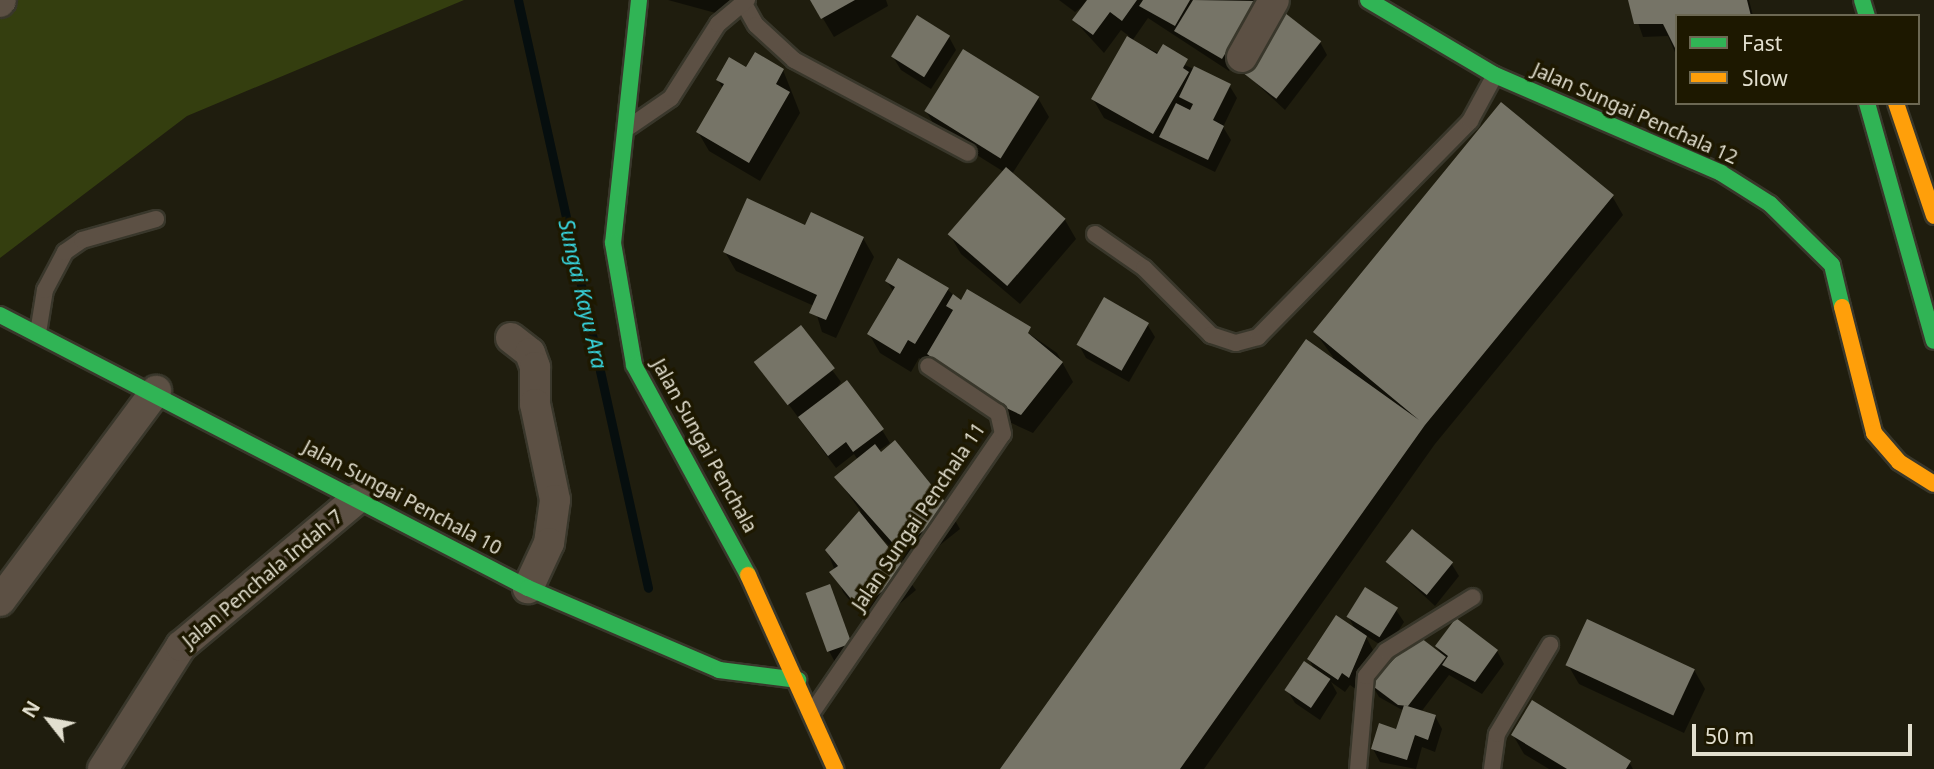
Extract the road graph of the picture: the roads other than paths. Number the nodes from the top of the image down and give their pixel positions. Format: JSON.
{"nodes":[{"id":1,"x":639,"y":0,"type":"edge"},
{"id":2,"x":1274,"y":0,"type":"edge"},
{"id":3,"x":1369,"y":0,"type":"edge"},
{"id":4,"x":745,"y":1,"type":"edge"},
{"id":5,"x":1242,"y":57,"type":"dead end"},
{"id":6,"x":1495,"y":75,"type":"junction"},
{"id":7,"x":1868,"y":105,"type":"edge"},
{"id":8,"x":1897,"y":105,"type":"edge"},
{"id":9,"x":620,"y":131,"type":"junction"},
{"id":10,"x":968,"y":153,"type":"dead end"},
{"id":11,"x":1934,"y":216,"type":"edge"},
{"id":12,"x":156,"y":219,"type":"dead end"},
{"id":13,"x":1095,"y":234,"type":"dead end"},
{"id":14,"x":0,"y":315,"type":"edge"},
{"id":15,"x":38,"y":333,"type":"junction"},
{"id":16,"x":511,"y":338,"type":"dead end"},
{"id":17,"x":1934,"y":341,"type":"edge"},
{"id":18,"x":928,"y":366,"type":"dead end"},
{"id":19,"x":156,"y":391,"type":"junction"},
{"id":20,"x":1928,"y":481,"type":"edge"},
{"id":21,"x":357,"y":499,"type":"junction"},
{"id":22,"x":527,"y":587,"type":"junction"},
{"id":23,"x":1473,"y":597,"type":"dead end"},
{"id":24,"x":0,"y":601,"type":"edge"},
{"id":25,"x":1550,"y":645,"type":"dead end"},
{"id":26,"x":797,"y":680,"type":"junction"},
{"id":27,"x":811,"y":713,"type":"junction"},
{"id":28,"x":103,"y":769,"type":"edge"},
{"id":29,"x":835,"y":769,"type":"edge"},
{"id":30,"x":1358,"y":769,"type":"edge"},
{"id":31,"x":1492,"y":769,"type":"edge"}],
"edges":[{"from":1,"to":9,"type":"main road","name":"Jalan Sungai Penchala"},
{"from":2,"to":5,"type":"street"},
{"from":3,"to":6,"type":"main road","name":"Jalan Sungai Penchala 12"},
{"from":4,"to":9,"type":"lane"},
{"from":4,"to":10,"type":"lane"},
{"from":6,"to":13,"type":"lane"},
{"from":6,"to":20,"type":"main road","name":"Jalan Sungai Penchala 12"},
{"from":7,"to":17,"type":"main road"},
{"from":8,"to":11,"type":"main road"},
{"from":9,"to":26,"type":"main road","name":"Jalan Sungai Penchala"},
{"from":12,"to":15,"type":"lane"},
{"from":14,"to":15,"type":"main road","name":"Jalan Sungai Penchala 10"},
{"from":15,"to":19,"type":"main road","name":"Jalan Sungai Penchala 10"},
{"from":16,"to":22,"type":"street"},
{"from":18,"to":27,"type":"lane","name":"Jalan Sungai Penchala 11"},
{"from":19,"to":21,"type":"main road","name":"Jalan Sungai Penchala 10"},
{"from":19,"to":24,"type":"street"},
{"from":21,"to":22,"type":"main road","name":"Jalan Sungai Penchala 10"},
{"from":21,"to":28,"type":"street","name":"Jalan Penchala Indah 7"},
{"from":22,"to":26,"type":"main road","name":"Jalan Sungai Penchala 10"},
{"from":23,"to":30,"type":"lane"},
{"from":25,"to":31,"type":"lane"},
{"from":26,"to":27,"type":"main road","name":"Jalan Sungai Penchala"},
{"from":27,"to":29,"type":"main road","name":"Jalan Sungai Penchala"}]}
